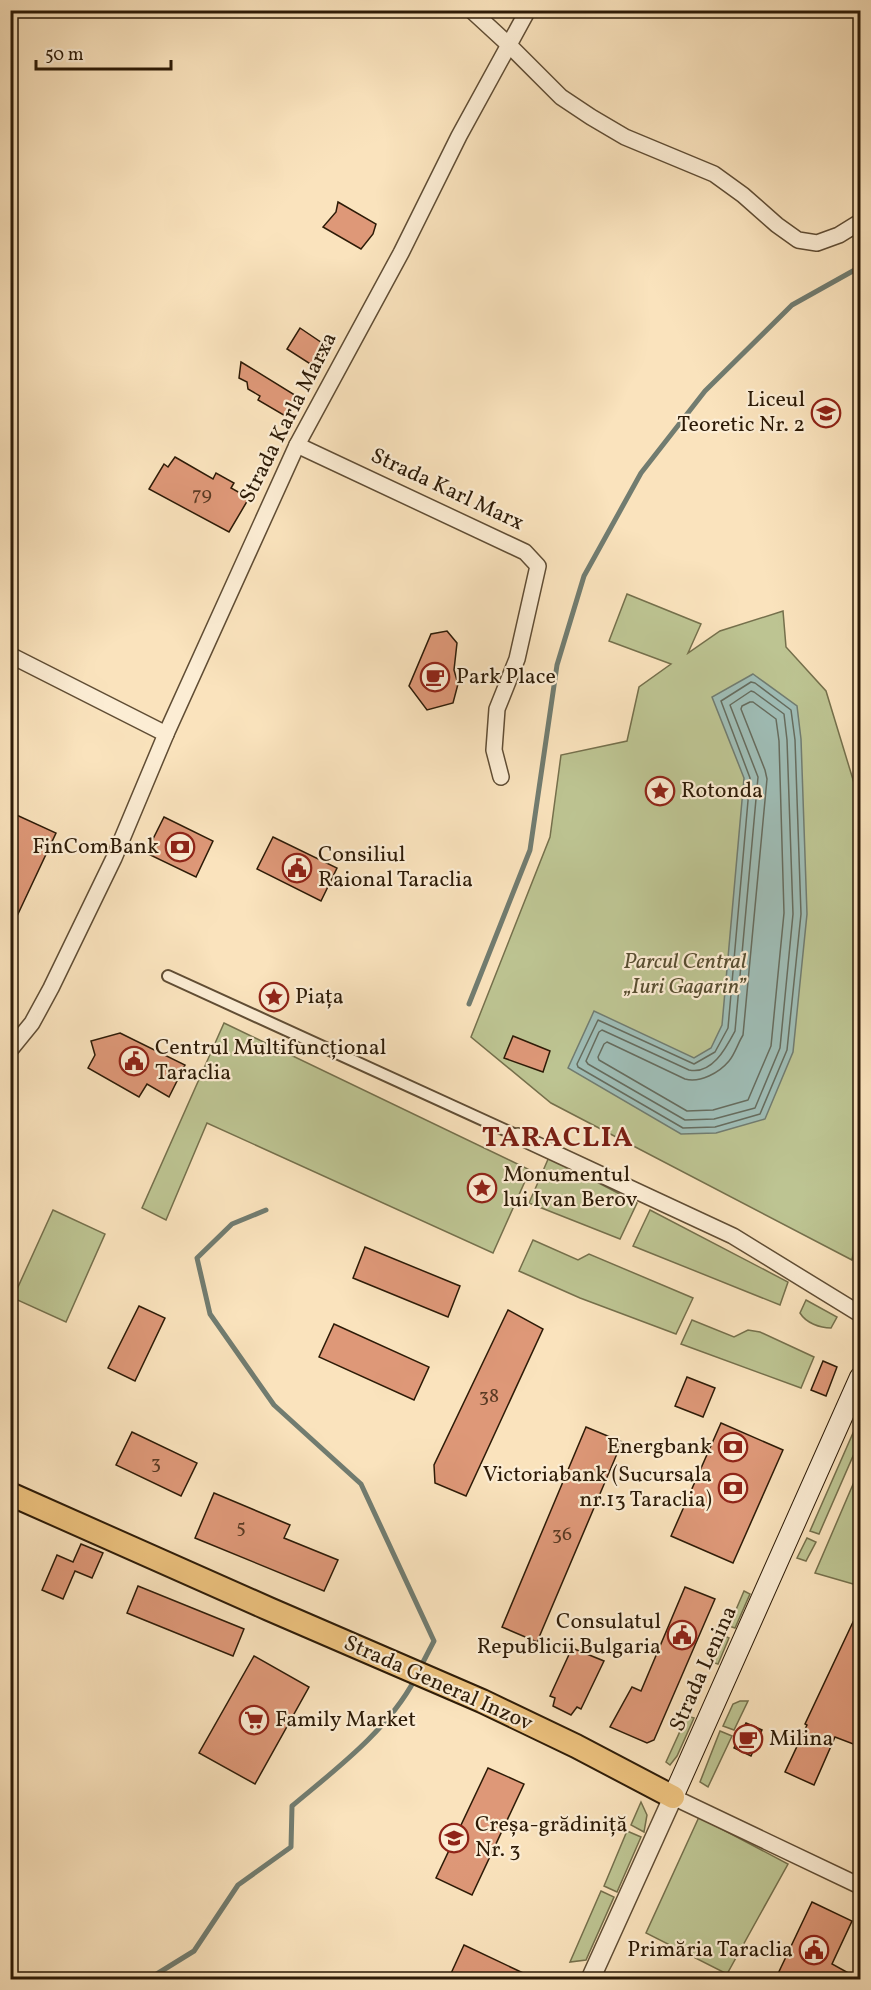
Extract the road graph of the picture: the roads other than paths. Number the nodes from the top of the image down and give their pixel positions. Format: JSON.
{"nodes":[{"id":1,"x":471,"y":10,"type":"edge"},
{"id":2,"x":528,"y":10,"type":"edge"},
{"id":3,"x":509,"y":45,"type":"junction"},
{"id":4,"x":861,"y":222,"type":"edge"},
{"id":5,"x":297,"y":445,"type":"junction"},
{"id":6,"x":10,"y":655,"type":"edge"},
{"id":7,"x":166,"y":734,"type":"junction"},
{"id":8,"x":501,"y":777,"type":"dead end"},
{"id":9,"x":168,"y":976,"type":"dead end"},
{"id":10,"x":10,"y":1050,"type":"edge"},
{"id":11,"x":518,"y":1136,"type":"joint"},
{"id":12,"x":861,"y":1314,"type":"edge"},
{"id":13,"x":861,"y":1377,"type":"edge"},
{"id":14,"x":10,"y":1494,"type":"edge"},
{"id":15,"x":673,"y":1797,"type":"junction"},
{"id":16,"x":861,"y":1886,"type":"edge"},
{"id":17,"x":590,"y":1980,"type":"edge"}],
"edges":[{"from":1,"to":3,"type":"street"},
{"from":2,"to":3,"type":"street","name":"Strada Karla Marxa"},
{"from":3,"to":4,"type":"street"},
{"from":3,"to":5,"type":"street","name":"Strada Karla Marxa"},
{"from":5,"to":7,"type":"street","name":"Strada Karla Marxa"},
{"from":5,"to":8,"type":"street","name":"Strada Karl Marx"},
{"from":6,"to":7,"type":"street"},
{"from":7,"to":10,"type":"street","name":"Strada Karla Marxa"},
{"from":9,"to":11,"type":"street"},
{"from":11,"to":12,"type":"street"},
{"from":13,"to":15,"type":"main road","name":"Strada Lenina"},
{"from":14,"to":15,"type":"main road","name":"Strada General Inzov"},
{"from":15,"to":16,"type":"street","name":"Strada General Inzov"},
{"from":15,"to":17,"type":"street","name":"Strada Lenina"}]}
